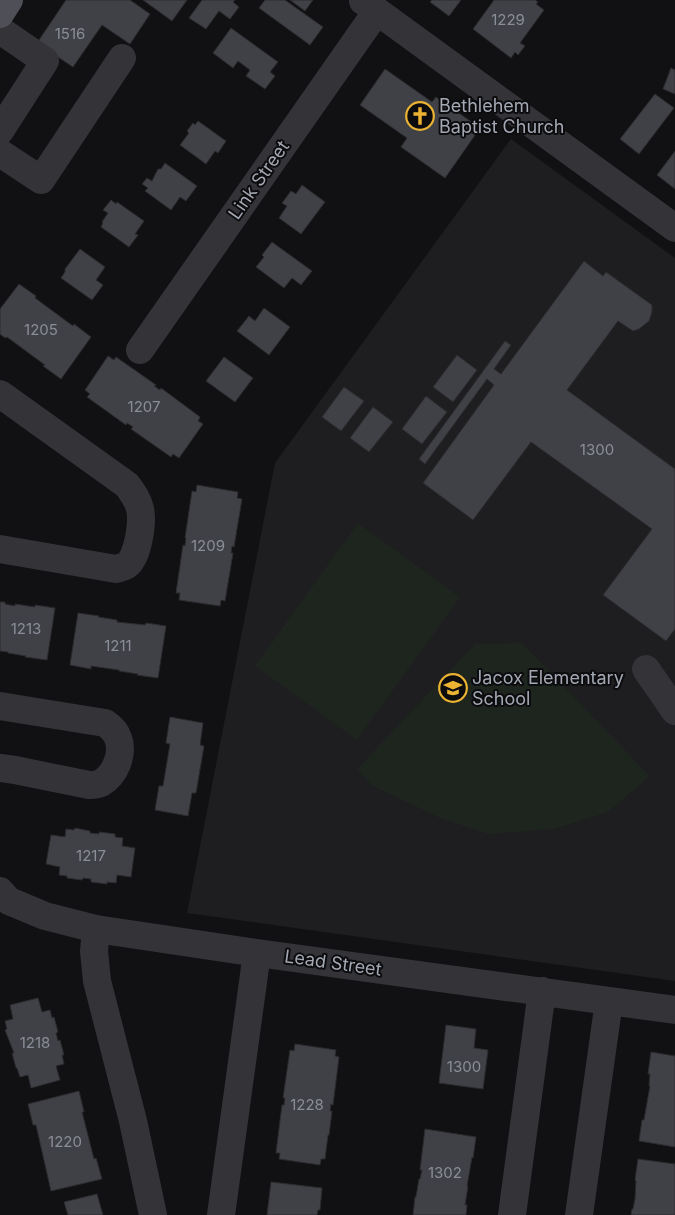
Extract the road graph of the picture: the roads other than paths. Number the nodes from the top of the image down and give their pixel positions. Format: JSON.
{"nodes":[{"id":1,"x":9,"y":0,"type":"edge"},
{"id":2,"x":370,"y":5,"type":"edge"},
{"id":3,"x":0,"y":14,"type":"edge"},
{"id":4,"x":0,"y":30,"type":"edge"},
{"id":5,"x":122,"y":58,"type":"dead end"},
{"id":6,"x":0,"y":131,"type":"edge"},
{"id":7,"x":0,"y":153,"type":"edge"},
{"id":8,"x":675,"y":228,"type":"edge"},
{"id":9,"x":140,"y":350,"type":"dead end"},
{"id":10,"x":0,"y":394,"type":"edge"},
{"id":11,"x":0,"y":549,"type":"edge"},
{"id":12,"x":646,"y":669,"type":"dead end"},
{"id":13,"x":0,"y":706,"type":"edge"},
{"id":14,"x":675,"y":711,"type":"edge"},
{"id":15,"x":0,"y":768,"type":"edge"},
{"id":16,"x":0,"y":891,"type":"edge"},
{"id":17,"x":96,"y":929,"type":"junction"},
{"id":18,"x":256,"y":952,"type":"junction"},
{"id":19,"x":542,"y":991,"type":"junction"},
{"id":20,"x":609,"y":1001,"type":"junction"},
{"id":21,"x":675,"y":1010,"type":"edge"},
{"id":22,"x":153,"y":1215,"type":"edge"},
{"id":23,"x":221,"y":1215,"type":"edge"},
{"id":24,"x":512,"y":1215,"type":"edge"},
{"id":25,"x":579,"y":1215,"type":"edge"}],
"edges":[{"from":1,"to":3,"type":"main road"},
{"from":2,"to":8,"type":"street"},
{"from":2,"to":9,"type":"street","name":"Link Street"},
{"from":4,"to":6,"type":"street"},
{"from":5,"to":7,"type":"street"},
{"from":10,"to":11,"type":"street"},
{"from":12,"to":14,"type":"street"},
{"from":13,"to":15,"type":"street"},
{"from":16,"to":17,"type":"street","name":"Lead Street"},
{"from":17,"to":18,"type":"street","name":"Lead Street"},
{"from":17,"to":22,"type":"street"},
{"from":18,"to":19,"type":"street","name":"Lead Street"},
{"from":18,"to":23,"type":"street"},
{"from":19,"to":20,"type":"street","name":"Lead Street"},
{"from":19,"to":24,"type":"street"},
{"from":20,"to":21,"type":"street","name":"Lead Street"},
{"from":20,"to":25,"type":"street"}]}
